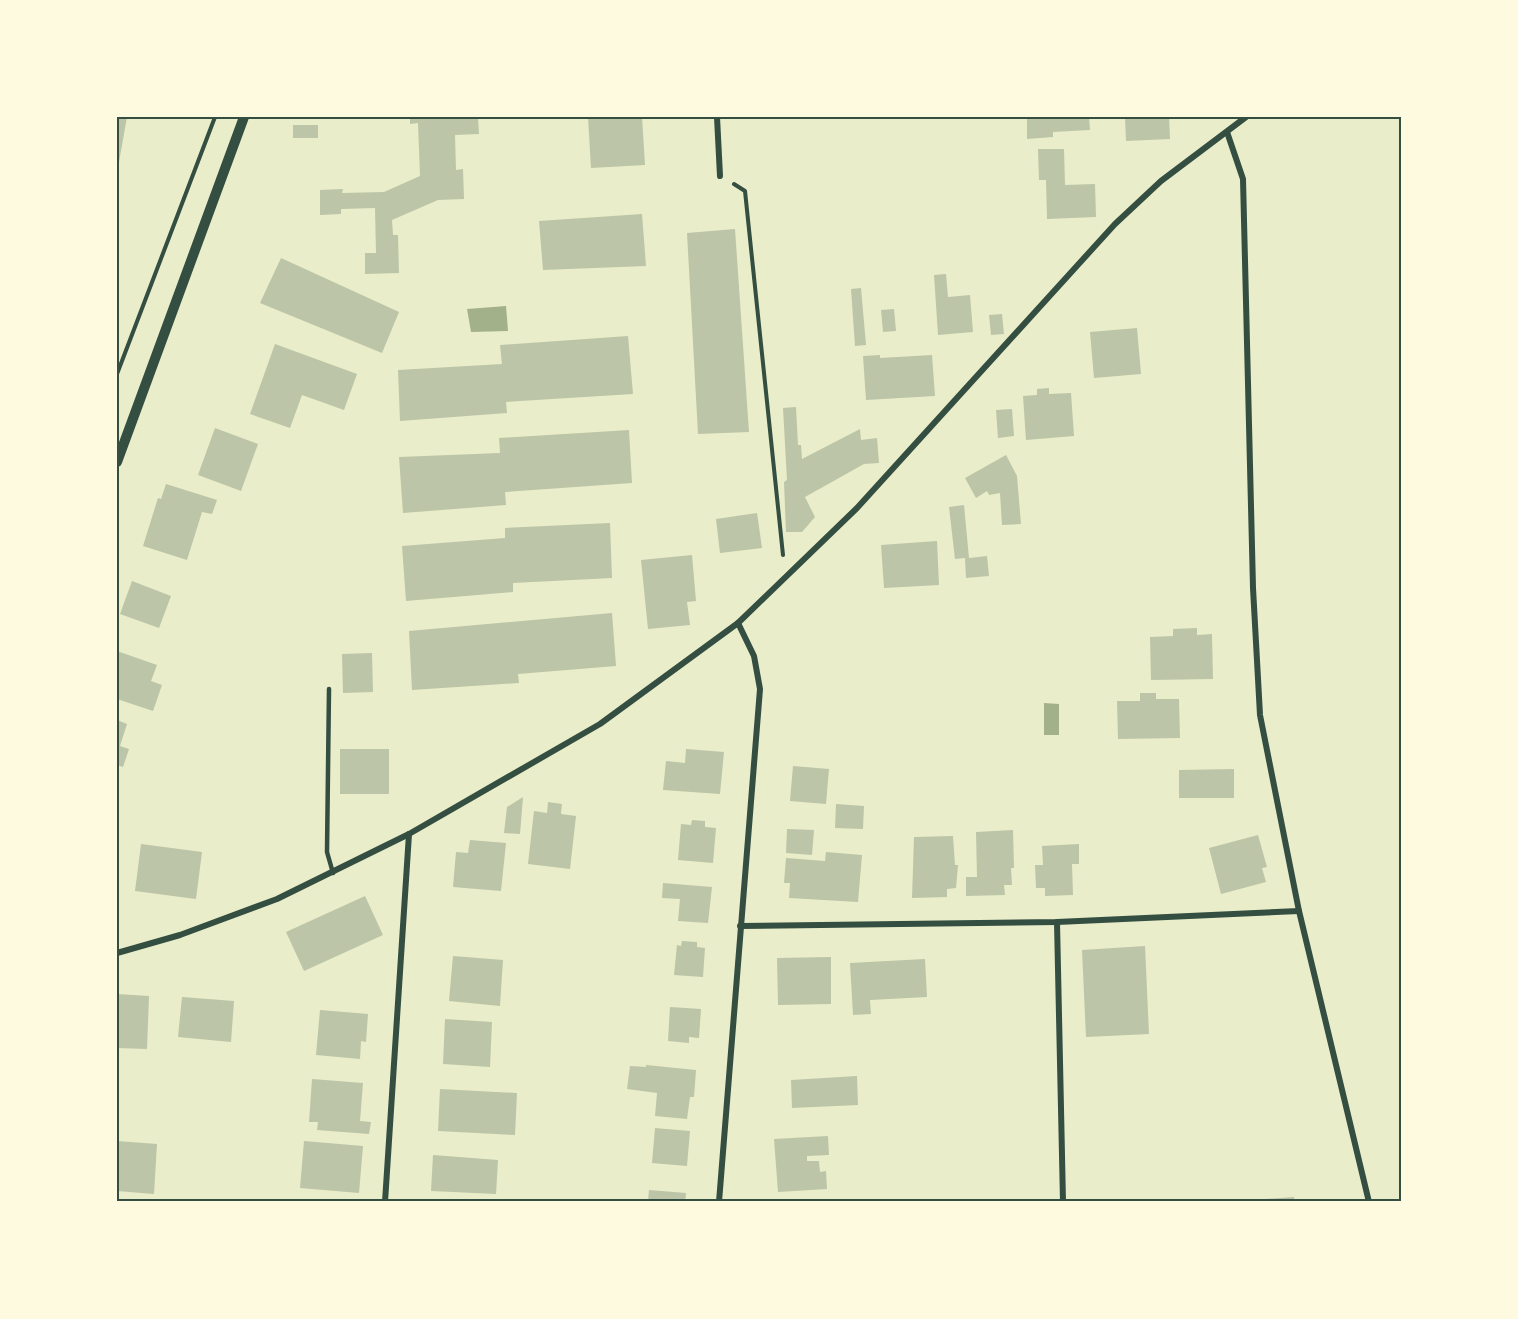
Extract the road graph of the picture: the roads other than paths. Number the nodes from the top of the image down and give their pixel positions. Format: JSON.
{"nodes":[{"id":1,"x":244,"y":117,"type":"edge"},
{"id":2,"x":717,"y":117,"type":"edge"},
{"id":3,"x":1246,"y":117,"type":"edge"},
{"id":4,"x":1227,"y":132,"type":"junction"},
{"id":5,"x":720,"y":176,"type":"road end"},
{"id":6,"x":117,"y":462,"type":"edge"},
{"id":7,"x":738,"y":623,"type":"junction"},
{"id":8,"x":329,"y":689,"type":"dead end"},
{"id":9,"x":409,"y":834,"type":"junction"},
{"id":10,"x":333,"y":873,"type":"junction"},
{"id":11,"x":1299,"y":911,"type":"junction"},
{"id":12,"x":1057,"y":922,"type":"junction"},
{"id":13,"x":740,"y":926,"type":"junction"},
{"id":14,"x":117,"y":953,"type":"edge"},
{"id":15,"x":385,"y":1202,"type":"edge"},
{"id":16,"x":719,"y":1202,"type":"edge"},
{"id":17,"x":1063,"y":1202,"type":"edge"},
{"id":18,"x":1369,"y":1202,"type":"edge"}],
"edges":[{"from":1,"to":6,"type":"street"},
{"from":2,"to":5,"type":"street"},
{"from":3,"to":4,"type":"street"},
{"from":4,"to":7,"type":"street"},
{"from":4,"to":11,"type":"street"},
{"from":7,"to":9,"type":"street"},
{"from":7,"to":13,"type":"street"},
{"from":8,"to":10,"type":"lane"},
{"from":9,"to":10,"type":"street"},
{"from":9,"to":15,"type":"street"},
{"from":10,"to":14,"type":"street"},
{"from":11,"to":12,"type":"street"},
{"from":11,"to":18,"type":"street"},
{"from":12,"to":13,"type":"street"},
{"from":12,"to":17,"type":"street"},
{"from":13,"to":16,"type":"street"}]}
